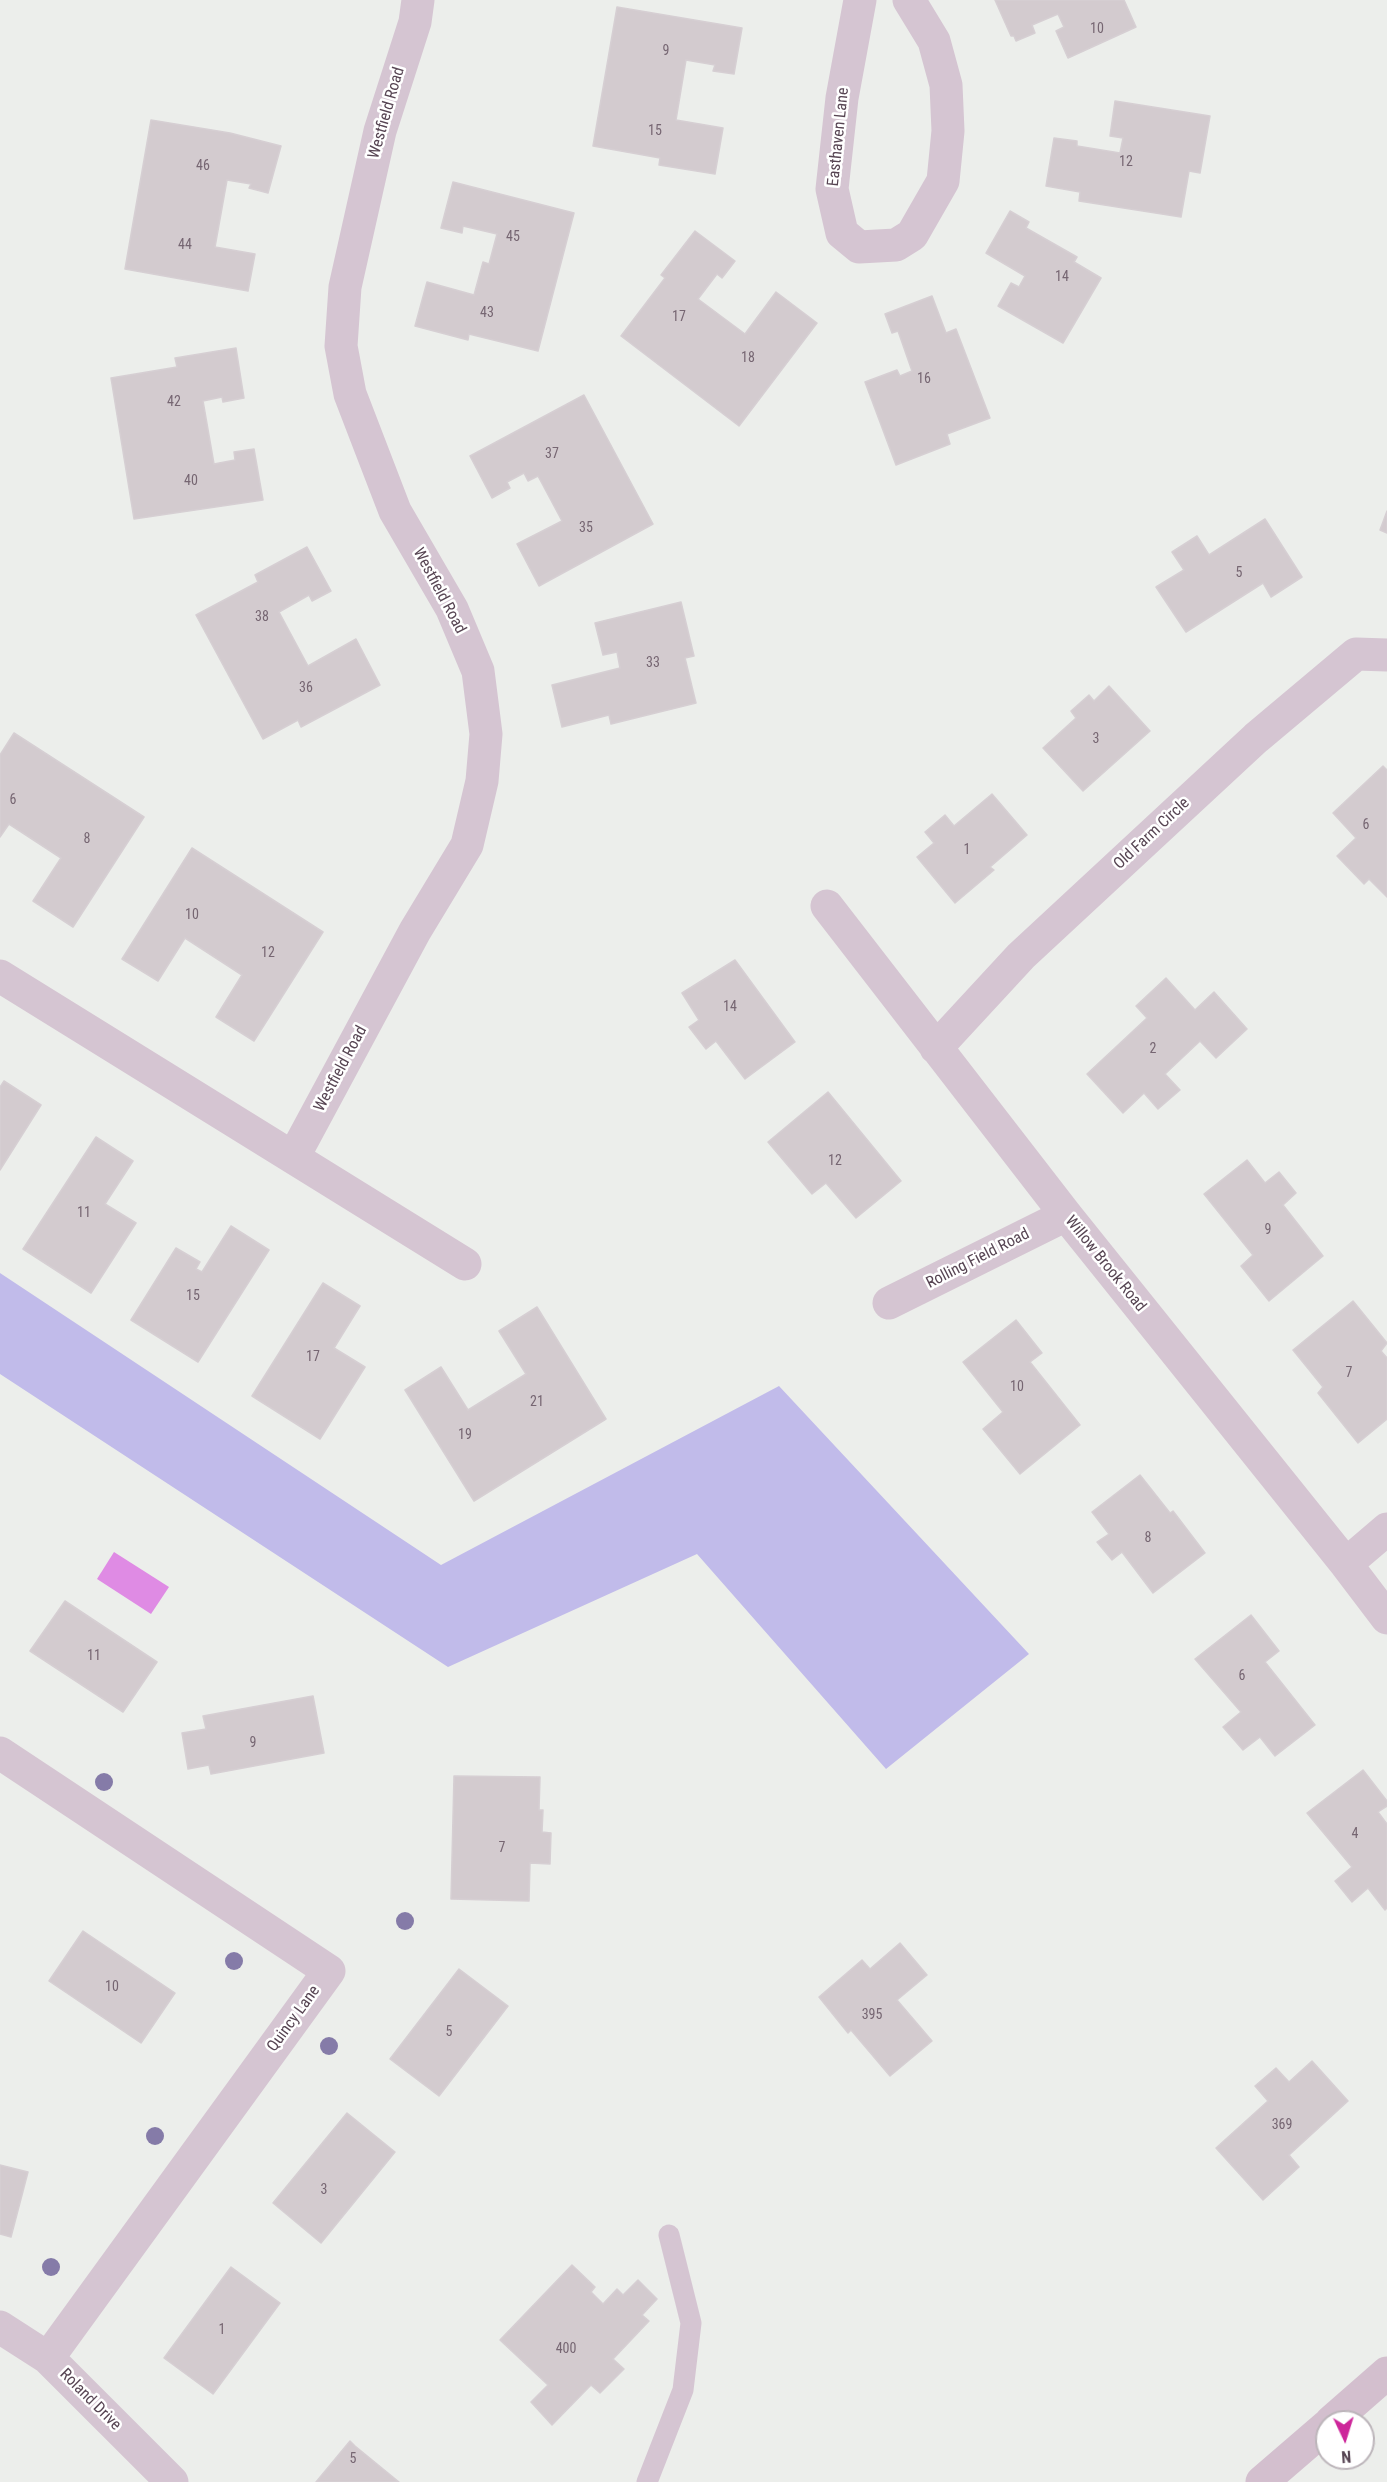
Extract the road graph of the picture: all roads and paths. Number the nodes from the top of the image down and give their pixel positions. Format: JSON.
{"nodes":[{"id":1,"x":418,"y":0,"type":"edge"},
{"id":2,"x":860,"y":0,"type":"edge"},
{"id":3,"x":909,"y":0,"type":"edge"},
{"id":4,"x":1387,"y":655,"type":"edge"},
{"id":5,"x":827,"y":906,"type":"dead end"},
{"id":6,"x":0,"y":976,"type":"edge"},
{"id":7,"x":936,"y":1048,"type":"junction"},
{"id":8,"x":294,"y":1156,"type":"junction"},
{"id":9,"x":1066,"y":1215,"type":"junction"},
{"id":10,"x":465,"y":1263,"type":"dead end"},
{"id":11,"x":889,"y":1303,"type":"dead end"},
{"id":12,"x":1387,"y":1529,"type":"edge"},
{"id":13,"x":1346,"y":1563,"type":"junction"},
{"id":14,"x":1387,"y":1618,"type":"edge"},
{"id":15,"x":0,"y":1753,"type":"edge"},
{"id":16,"x":669,"y":2235,"type":"dead end"},
{"id":17,"x":0,"y":2327,"type":"edge"},
{"id":18,"x":48,"y":2358,"type":"junction"},
{"id":19,"x":1387,"y":2373,"type":"edge"},
{"id":20,"x":1345,"y":2410,"type":"edge"},
{"id":21,"x":1315,"y":2436,"type":"edge"},
{"id":22,"x":172,"y":2482,"type":"edge"},
{"id":23,"x":647,"y":2482,"type":"edge"},
{"id":24,"x":1262,"y":2482,"type":"edge"}],
"edges":[{"from":1,"to":8,"type":"street","name":"Westfield Road"},
{"from":2,"to":3,"type":"street","name":"Easthaven Lane"},
{"from":4,"to":7,"type":"street","name":"Old Farm Circle"},
{"from":5,"to":7,"type":"street","name":"Willow Brook Road"},
{"from":6,"to":8,"type":"street"},
{"from":7,"to":9,"type":"street","name":"Willow Brook Road"},
{"from":8,"to":10,"type":"street"},
{"from":9,"to":11,"type":"street","name":"Rolling Field Road"},
{"from":9,"to":13,"type":"street","name":"Willow Brook Road"},
{"from":12,"to":13,"type":"street"},
{"from":13,"to":14,"type":"street","name":"Willow Brook Road"},
{"from":15,"to":18,"type":"street","name":"Quincy Lane"},
{"from":16,"to":23,"type":"lane"},
{"from":17,"to":18,"type":"street","name":"Roland Drive"},
{"from":18,"to":22,"type":"street","name":"Roland Drive"},
{"from":19,"to":20,"type":"street"},
{"from":21,"to":24,"type":"street"}]}
